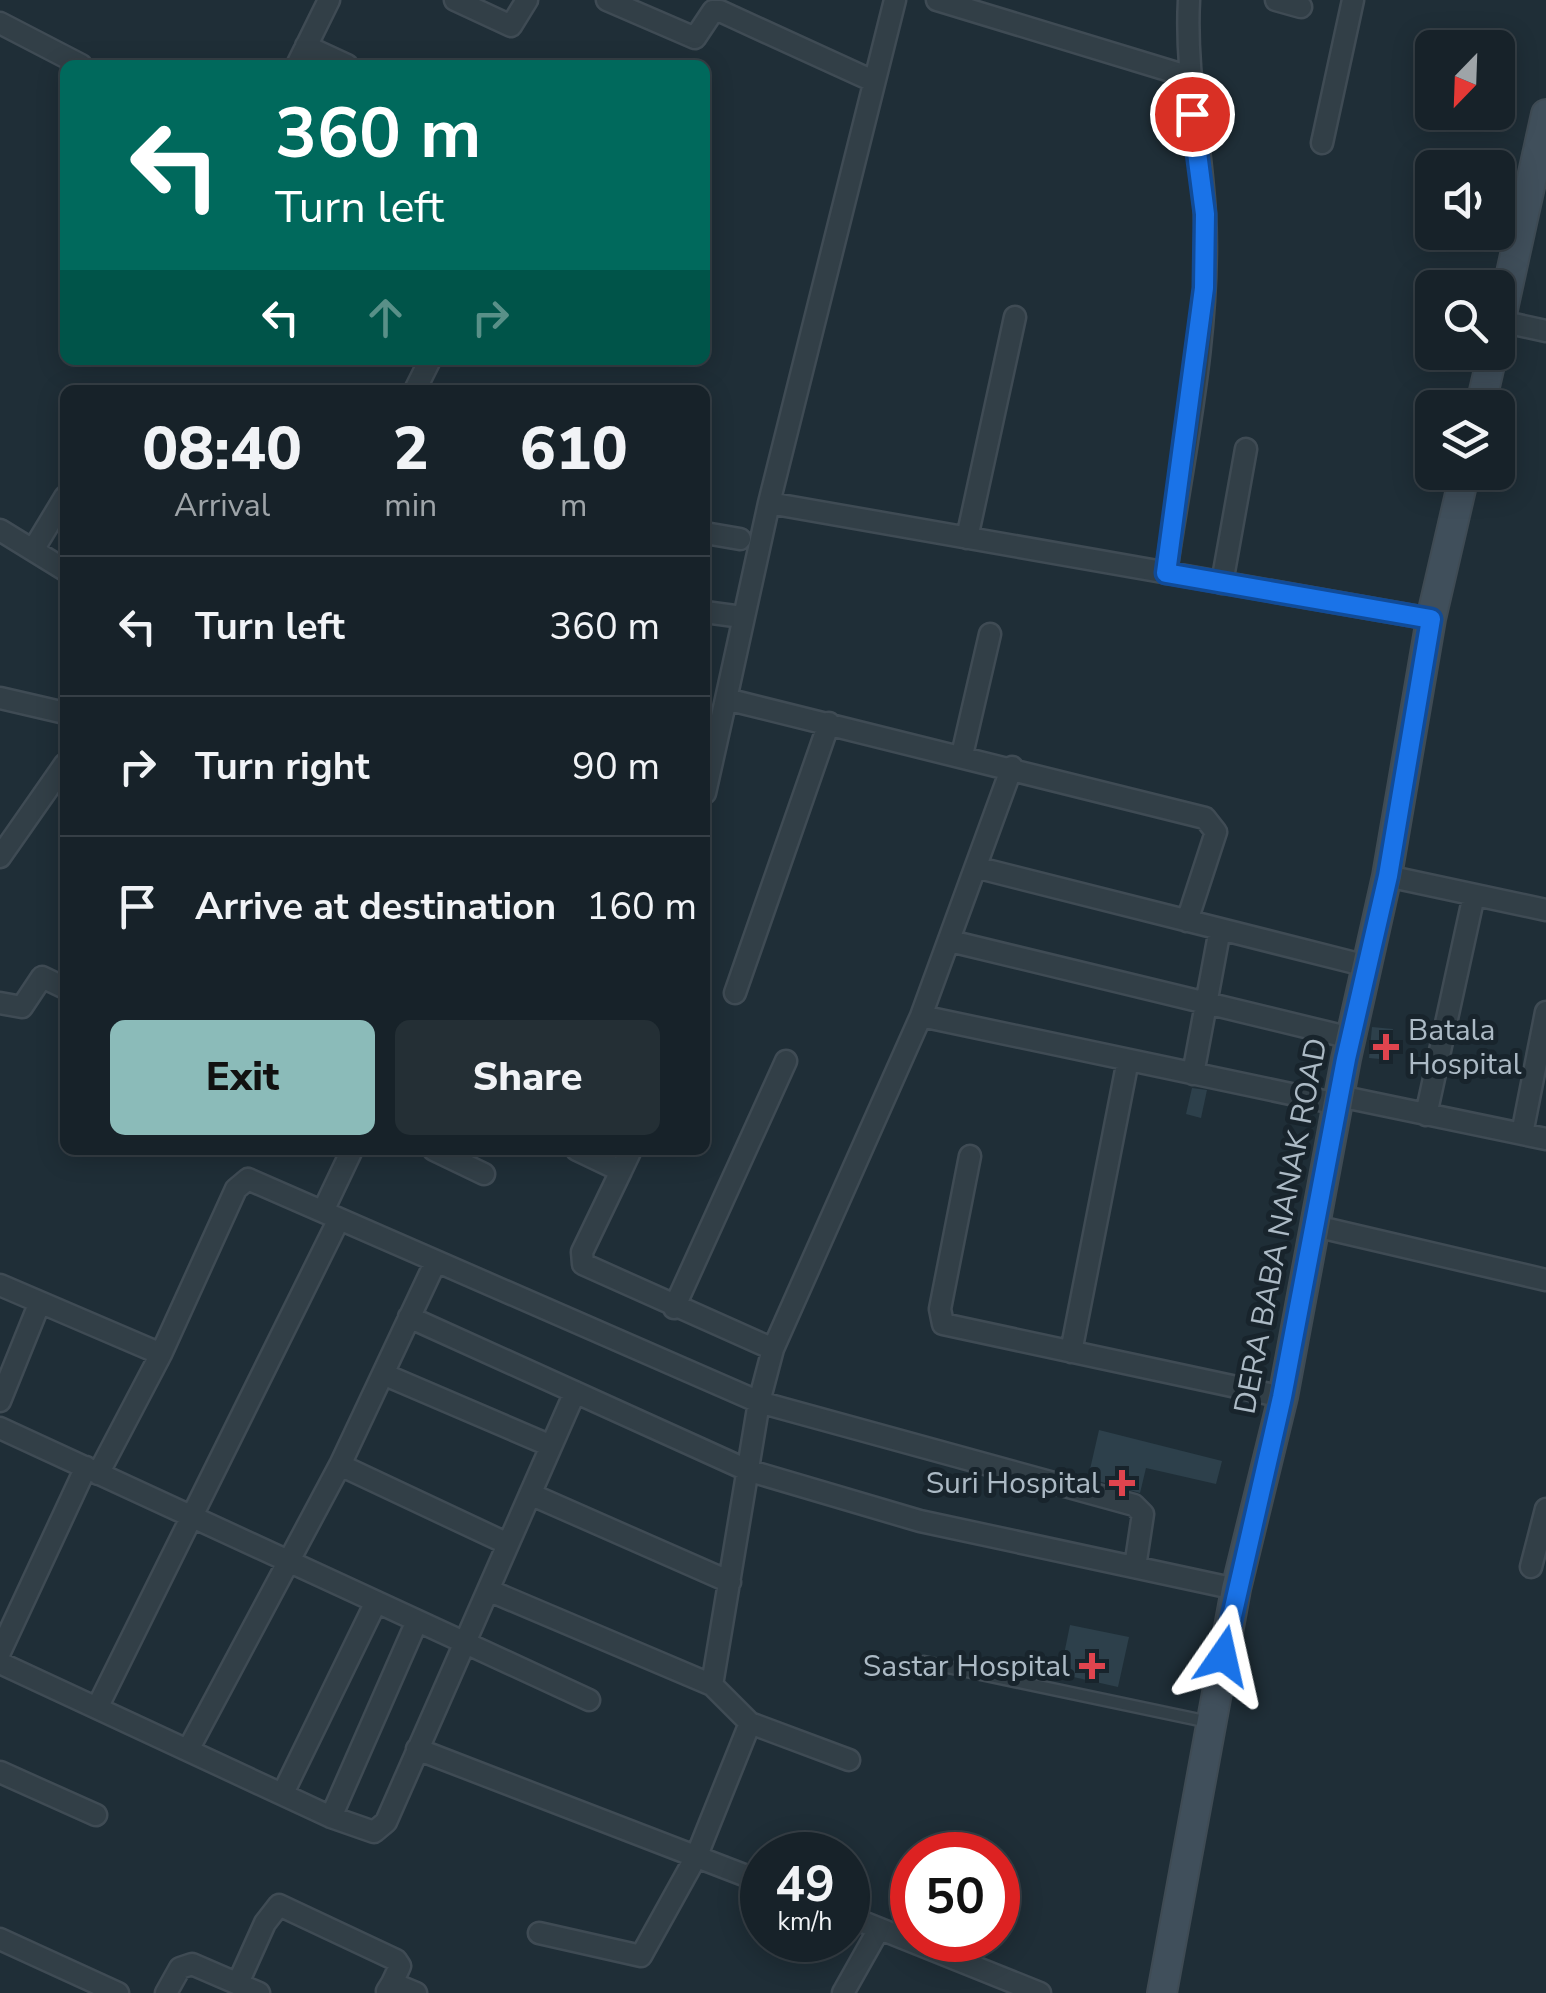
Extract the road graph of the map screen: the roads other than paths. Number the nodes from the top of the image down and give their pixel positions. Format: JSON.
{"nodes":[{"id":1,"x":329,"y":0,"type":"edge"},
{"id":2,"x":455,"y":0,"type":"edge"},
{"id":3,"x":527,"y":0,"type":"edge"},
{"id":4,"x":607,"y":0,"type":"edge"},
{"id":5,"x":895,"y":0,"type":"edge"},
{"id":6,"x":937,"y":0,"type":"edge"},
{"id":7,"x":1188,"y":0,"type":"edge"},
{"id":8,"x":1276,"y":0,"type":"edge"},
{"id":9,"x":1353,"y":0,"type":"edge"},
{"id":10,"x":1302,"y":7,"type":"dead end"},
{"id":11,"x":0,"y":23,"type":"edge"},
{"id":12,"x":302,"y":56,"type":"edge"},
{"id":13,"x":71,"y":60,"type":"edge"},
{"id":14,"x":1190,"y":76,"type":"junction"},
{"id":15,"x":874,"y":81,"type":"junction"},
{"id":16,"x":1546,"y":114,"type":"edge"},
{"id":17,"x":1322,"y":142,"type":"dead end"},
{"id":18,"x":1512,"y":270,"type":"edge"},
{"id":19,"x":1016,"y":317,"type":"dead end"},
{"id":20,"x":1515,"y":328,"type":"edge"},
{"id":21,"x":1546,"y":331,"type":"edge"},
{"id":22,"x":1246,"y":449,"type":"dead end"},
{"id":23,"x":1462,"y":490,"type":"edge"},
{"id":24,"x":769,"y":503,"type":"junction"},
{"id":25,"x":60,"y":505,"type":"edge"},
{"id":26,"x":0,"y":530,"type":"edge"},
{"id":27,"x":710,"y":534,"type":"edge"},
{"id":28,"x":967,"y":538,"type":"junction"},
{"id":29,"x":740,"y":539,"type":"dead end"},
{"id":30,"x":33,"y":550,"type":"junction"},
{"id":31,"x":60,"y":567,"type":"edge"},
{"id":32,"x":1166,"y":573,"type":"junction"},
{"id":33,"x":1222,"y":583,"type":"junction"},
{"id":34,"x":710,"y":613,"type":"edge"},
{"id":35,"x":742,"y":617,"type":"junction"},
{"id":36,"x":1431,"y":619,"type":"junction"},
{"id":37,"x":990,"y":634,"type":"dead end"},
{"id":38,"x":0,"y":698,"type":"edge"},
{"id":39,"x":726,"y":699,"type":"junction"},
{"id":40,"x":60,"y":713,"type":"edge"},
{"id":41,"x":829,"y":723,"type":"junction"},
{"id":42,"x":962,"y":754,"type":"junction"},
{"id":43,"x":1012,"y":767,"type":"junction"},
{"id":44,"x":710,"y":770,"type":"edge"},
{"id":45,"x":60,"y":771,"type":"edge"},
{"id":46,"x":0,"y":856,"type":"edge"},
{"id":47,"x":978,"y":868,"type":"junction"},
{"id":48,"x":1388,"y":876,"type":"junction"},
{"id":49,"x":1474,"y":894,"type":"junction"},
{"id":50,"x":1546,"y":910,"type":"edge"},
{"id":51,"x":1187,"y":921,"type":"junction"},
{"id":52,"x":1220,"y":930,"type":"junction"},
{"id":53,"x":950,"y":941,"type":"junction"},
{"id":54,"x":1367,"y":966,"type":"junction"},
{"id":55,"x":60,"y":986,"type":"edge"},
{"id":56,"x":735,"y":993,"type":"dead end"},
{"id":57,"x":0,"y":1003,"type":"edge"},
{"id":58,"x":1206,"y":1003,"type":"junction"},
{"id":59,"x":1546,"y":1012,"type":"edge"},
{"id":60,"x":920,"y":1016,"type":"junction"},
{"id":61,"x":1351,"y":1038,"type":"junction"},
{"id":62,"x":1128,"y":1060,"type":"junction"},
{"id":63,"x":786,"y":1061,"type":"dead end"},
{"id":64,"x":1193,"y":1074,"type":"junction"},
{"id":65,"x":1339,"y":1100,"type":"junction"},
{"id":66,"x":1426,"y":1114,"type":"junction"},
{"id":67,"x":1522,"y":1134,"type":"junction"},
{"id":68,"x":1546,"y":1139,"type":"edge"},
{"id":69,"x":350,"y":1155,"type":"edge"},
{"id":70,"x":444,"y":1155,"type":"edge"},
{"id":71,"x":587,"y":1155,"type":"edge"},
{"id":72,"x":629,"y":1155,"type":"edge"},
{"id":73,"x":970,"y":1156,"type":"dead end"},
{"id":74,"x":621,"y":1172,"type":"junction"},
{"id":75,"x":484,"y":1174,"type":"dead end"},
{"id":76,"x":331,"y":1215,"type":"junction"},
{"id":77,"x":1315,"y":1226,"type":"junction"},
{"id":78,"x":435,"y":1263,"type":"junction"},
{"id":79,"x":1546,"y":1280,"type":"edge"},
{"id":80,"x":0,"y":1285,"type":"edge"},
{"id":81,"x":40,"y":1302,"type":"junction"},
{"id":82,"x":674,"y":1308,"type":"junction"},
{"id":83,"x":410,"y":1317,"type":"junction"},
{"id":84,"x":773,"y":1349,"type":"junction"},
{"id":85,"x":1071,"y":1352,"type":"junction"},
{"id":86,"x":162,"y":1354,"type":"junction"},
{"id":87,"x":383,"y":1374,"type":"junction"},
{"id":88,"x":575,"y":1392,"type":"junction"},
{"id":89,"x":1282,"y":1397,"type":"junction"},
{"id":90,"x":0,"y":1401,"type":"edge"},
{"id":91,"x":759,"y":1402,"type":"junction"},
{"id":92,"x":0,"y":1428,"type":"edge"},
{"id":93,"x":551,"y":1446,"type":"junction"},
{"id":94,"x":340,"y":1465,"type":"junction"},
{"id":95,"x":92,"y":1470,"type":"junction"},
{"id":96,"x":747,"y":1470,"type":"junction"},
{"id":97,"x":530,"y":1494,"type":"junction"},
{"id":98,"x":1546,"y":1509,"type":"edge"},
{"id":99,"x":191,"y":1514,"type":"junction"},
{"id":100,"x":508,"y":1544,"type":"junction"},
{"id":101,"x":287,"y":1561,"type":"junction"},
{"id":102,"x":1134,"y":1567,"type":"junction"},
{"id":103,"x":1531,"y":1567,"type":"dead end"},
{"id":104,"x":730,"y":1582,"type":"junction"},
{"id":105,"x":1236,"y":1589,"type":"junction"},
{"id":106,"x":488,"y":1590,"type":"junction"},
{"id":107,"x":376,"y":1602,"type":"junction"},
{"id":108,"x":417,"y":1621,"type":"junction"},
{"id":109,"x":466,"y":1643,"type":"junction"},
{"id":110,"x":0,"y":1652,"type":"edge"},
{"id":111,"x":924,"y":1662,"type":"dead end"},
{"id":112,"x":0,"y":1664,"type":"edge"},
{"id":113,"x":712,"y":1685,"type":"junction"},
{"id":114,"x":589,"y":1700,"type":"dead end"},
{"id":115,"x":97,"y":1708,"type":"junction"},
{"id":116,"x":1210,"y":1722,"type":"junction"},
{"id":117,"x":750,"y":1724,"type":"junction"},
{"id":118,"x":417,"y":1749,"type":"junction"},
{"id":119,"x":188,"y":1750,"type":"junction"},
{"id":120,"x":849,"y":1760,"type":"dead end"},
{"id":121,"x":0,"y":1772,"type":"edge"},
{"id":122,"x":283,"y":1793,"type":"junction"},
{"id":123,"x":96,"y":1815,"type":"dead end"},
{"id":124,"x":330,"y":1817,"type":"junction"},
{"id":125,"x":696,"y":1855,"type":"junction"},
{"id":126,"x":740,"y":1873,"type":"edge"},
{"id":127,"x":870,"y":1924,"type":"edge"},
{"id":128,"x":880,"y":1928,"type":"junction"},
{"id":129,"x":538,"y":1933,"type":"dead end"},
{"id":130,"x":0,"y":1939,"type":"edge"},
{"id":131,"x":238,"y":1984,"type":"junction"},
{"id":132,"x":389,"y":1988,"type":"edge"},
{"id":133,"x":118,"y":1993,"type":"edge"},
{"id":134,"x":166,"y":1993,"type":"edge"},
{"id":135,"x":259,"y":1993,"type":"edge"},
{"id":136,"x":416,"y":1993,"type":"edge"},
{"id":137,"x":843,"y":1993,"type":"edge"},
{"id":138,"x":1040,"y":1993,"type":"edge"},
{"id":139,"x":1162,"y":1993,"type":"edge"}],
"edges":[{"from":1,"to":12,"type":"street"},
{"from":2,"to":3,"type":"street"},
{"from":4,"to":15,"type":"street"},
{"from":5,"to":15,"type":"street"},
{"from":6,"to":14,"type":"street"},
{"from":7,"to":14,"type":"street"},
{"from":8,"to":10,"type":"street"},
{"from":9,"to":17,"type":"street"},
{"from":11,"to":13,"type":"street"},
{"from":14,"to":32,"type":"street"},
{"from":15,"to":24,"type":"street"},
{"from":16,"to":18,"type":"main road"},
{"from":19,"to":28,"type":"street"},
{"from":20,"to":21,"type":"street"},
{"from":22,"to":33,"type":"street"},
{"from":23,"to":36,"type":"main road","name":"DERA BABA NANAK ROAD"},
{"from":24,"to":28,"type":"street"},
{"from":24,"to":35,"type":"street"},
{"from":25,"to":30,"type":"street"},
{"from":26,"to":30,"type":"street"},
{"from":27,"to":29,"type":"street"},
{"from":28,"to":32,"type":"street"},
{"from":30,"to":31,"type":"street"},
{"from":32,"to":33,"type":"street"},
{"from":33,"to":36,"type":"street"},
{"from":34,"to":35,"type":"street"},
{"from":35,"to":39,"type":"street"},
{"from":36,"to":48,"type":"main road","name":"DERA BABA NANAK ROAD"},
{"from":37,"to":42,"type":"street"},
{"from":38,"to":40,"type":"street"},
{"from":39,"to":41,"type":"street"},
{"from":39,"to":44,"type":"street"},
{"from":41,"to":42,"type":"street"},
{"from":41,"to":56,"type":"street"},
{"from":42,"to":43,"type":"street"},
{"from":43,"to":47,"type":"street"},
{"from":43,"to":51,"type":"street"},
{"from":45,"to":46,"type":"street"},
{"from":47,"to":51,"type":"street"},
{"from":47,"to":53,"type":"street"},
{"from":48,"to":49,"type":"street"},
{"from":48,"to":54,"type":"main road","name":"DERA BABA NANAK ROAD"},
{"from":49,"to":50,"type":"street"},
{"from":49,"to":66,"type":"street"},
{"from":51,"to":52,"type":"street"},
{"from":52,"to":54,"type":"street"},
{"from":52,"to":58,"type":"street"},
{"from":53,"to":58,"type":"street"},
{"from":53,"to":60,"type":"street"},
{"from":54,"to":61,"type":"main road","name":"DERA BABA NANAK ROAD"},
{"from":55,"to":57,"type":"street"},
{"from":58,"to":61,"type":"street"},
{"from":58,"to":64,"type":"street"},
{"from":59,"to":67,"type":"street"},
{"from":60,"to":62,"type":"street"},
{"from":60,"to":84,"type":"street"},
{"from":61,"to":65,"type":"main road","name":"DERA BABA NANAK ROAD"},
{"from":62,"to":64,"type":"street"},
{"from":62,"to":85,"type":"street"},
{"from":63,"to":82,"type":"street"},
{"from":64,"to":65,"type":"street"},
{"from":65,"to":66,"type":"street"},
{"from":65,"to":77,"type":"main road","name":"DERA BABA NANAK ROAD"},
{"from":66,"to":67,"type":"street"},
{"from":67,"to":68,"type":"street"},
{"from":69,"to":76,"type":"street"},
{"from":70,"to":75,"type":"street"},
{"from":71,"to":74,"type":"street"},
{"from":72,"to":74,"type":"street"},
{"from":73,"to":85,"type":"street"},
{"from":74,"to":82,"type":"street"},
{"from":76,"to":78,"type":"street"},
{"from":76,"to":86,"type":"street"},
{"from":76,"to":99,"type":"street"},
{"from":77,"to":79,"type":"street"},
{"from":77,"to":89,"type":"main road","name":"DERA BABA NANAK ROAD"},
{"from":78,"to":83,"type":"street"},
{"from":78,"to":91,"type":"street"},
{"from":80,"to":81,"type":"street"},
{"from":81,"to":86,"type":"street"},
{"from":81,"to":90,"type":"street"},
{"from":82,"to":84,"type":"street"},
{"from":83,"to":87,"type":"street"},
{"from":83,"to":88,"type":"street"},
{"from":84,"to":91,"type":"street"},
{"from":85,"to":89,"type":"street"},
{"from":86,"to":95,"type":"street"},
{"from":87,"to":93,"type":"street"},
{"from":87,"to":94,"type":"street"},
{"from":88,"to":93,"type":"street"},
{"from":88,"to":96,"type":"street"},
{"from":89,"to":105,"type":"main road","name":"DERA BABA NANAK ROAD"},
{"from":91,"to":96,"type":"street"},
{"from":91,"to":102,"type":"street"},
{"from":92,"to":95,"type":"street"},
{"from":93,"to":97,"type":"street"},
{"from":94,"to":100,"type":"street"},
{"from":94,"to":101,"type":"street"},
{"from":95,"to":99,"type":"street"},
{"from":95,"to":110,"type":"street"},
{"from":96,"to":102,"type":"street"},
{"from":96,"to":104,"type":"street"},
{"from":97,"to":100,"type":"street"},
{"from":97,"to":104,"type":"street"},
{"from":98,"to":103,"type":"street"},
{"from":99,"to":101,"type":"street"},
{"from":99,"to":115,"type":"street"},
{"from":100,"to":106,"type":"street"},
{"from":101,"to":107,"type":"street"},
{"from":101,"to":119,"type":"street"},
{"from":102,"to":105,"type":"street"},
{"from":104,"to":113,"type":"street"},
{"from":105,"to":116,"type":"main road","name":"DERA BABA NANAK ROAD"},
{"from":106,"to":109,"type":"street"},
{"from":106,"to":113,"type":"street"},
{"from":107,"to":108,"type":"street"},
{"from":107,"to":122,"type":"street"},
{"from":108,"to":109,"type":"street"},
{"from":108,"to":124,"type":"street"},
{"from":109,"to":114,"type":"street"},
{"from":109,"to":118,"type":"street"},
{"from":111,"to":116,"type":"lane"},
{"from":112,"to":115,"type":"street"},
{"from":113,"to":117,"type":"street"},
{"from":115,"to":119,"type":"street"},
{"from":116,"to":139,"type":"main road","name":"DERA BABA NANAK ROAD"},
{"from":117,"to":120,"type":"street"},
{"from":117,"to":125,"type":"street"},
{"from":118,"to":124,"type":"street"},
{"from":118,"to":125,"type":"street"},
{"from":119,"to":122,"type":"street"},
{"from":121,"to":123,"type":"street"},
{"from":122,"to":124,"type":"street"},
{"from":125,"to":126,"type":"street"},
{"from":125,"to":129,"type":"street"},
{"from":127,"to":128,"type":"street"},
{"from":128,"to":137,"type":"street"},
{"from":128,"to":138,"type":"street"},
{"from":130,"to":133,"type":"street"},
{"from":131,"to":132,"type":"street"},
{"from":131,"to":134,"type":"street"},
{"from":131,"to":135,"type":"street"},
{"from":132,"to":136,"type":"street"}]}
